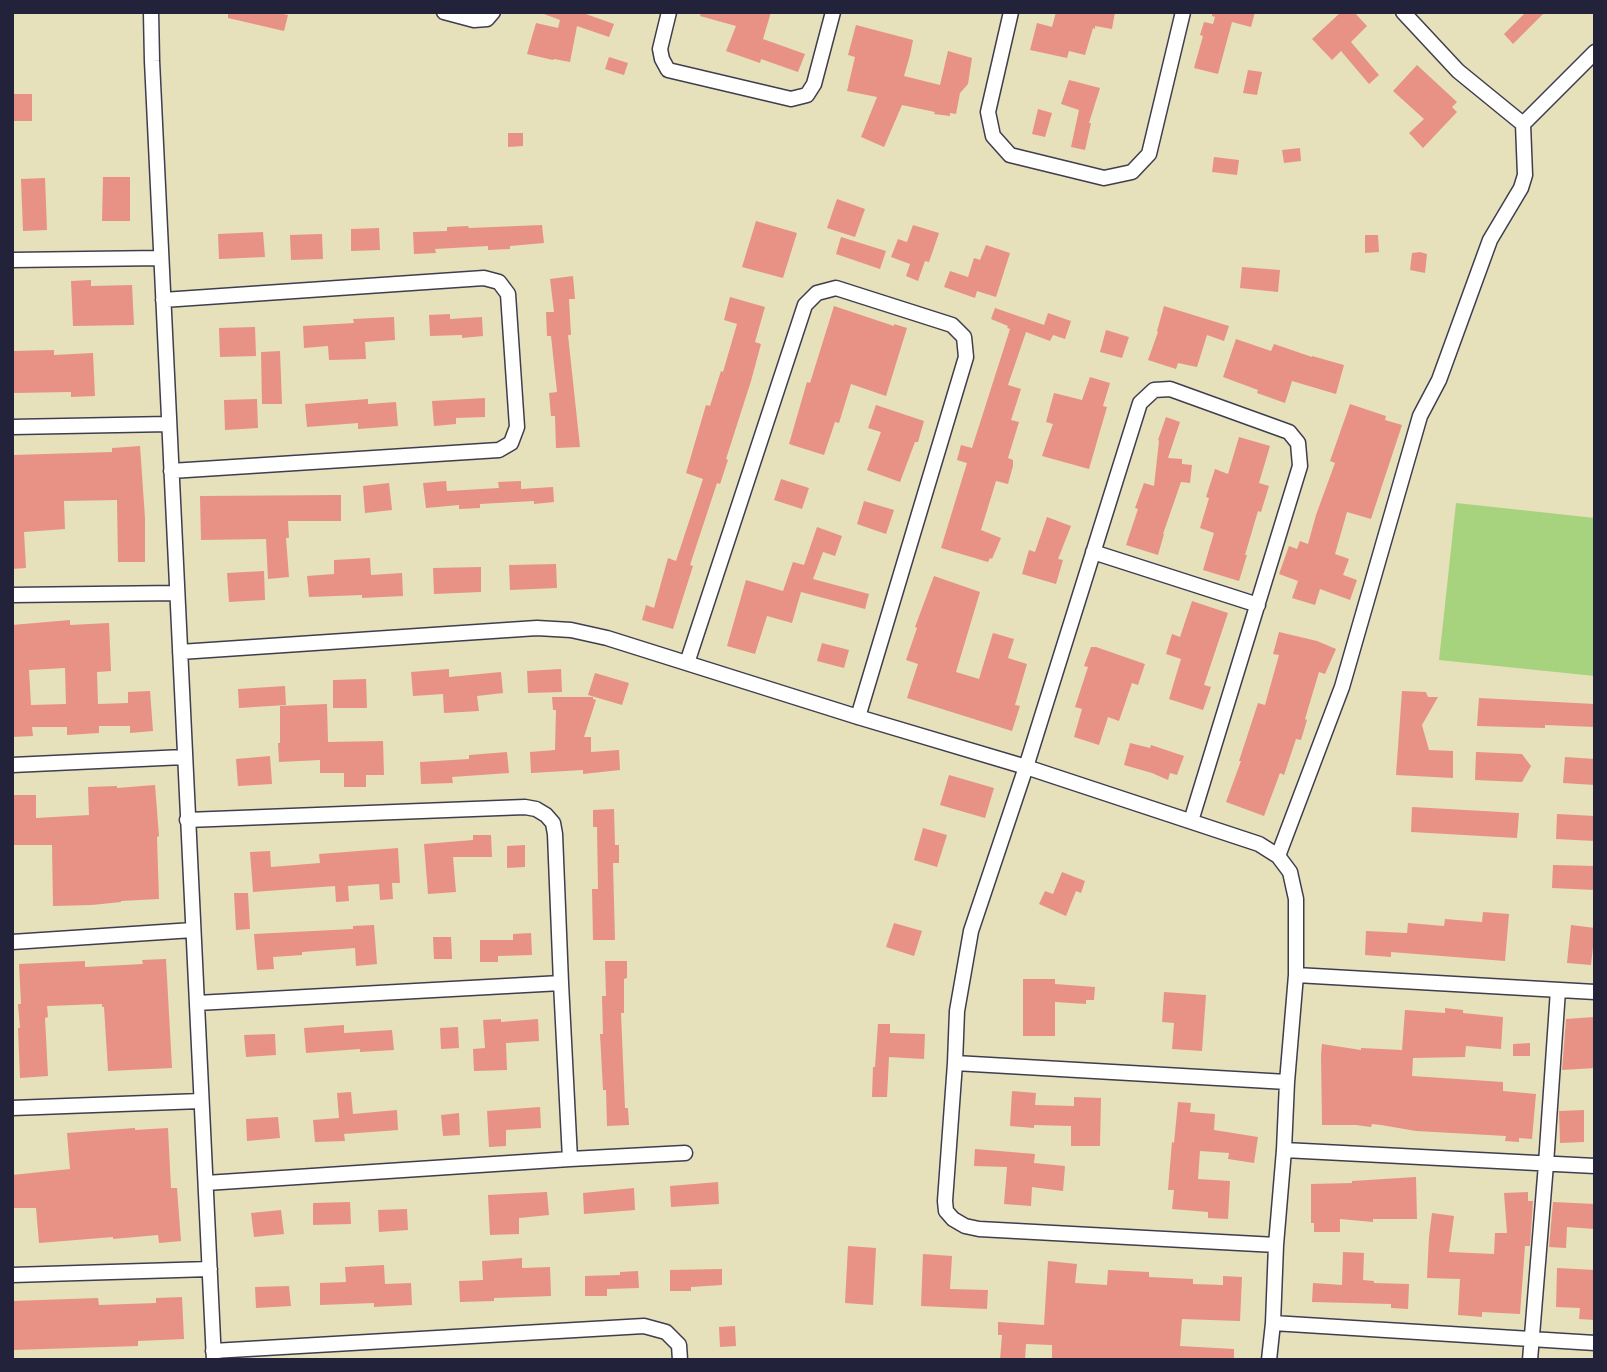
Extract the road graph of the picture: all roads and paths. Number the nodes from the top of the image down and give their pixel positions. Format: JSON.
{"nodes":[{"id":1,"x":151,"y":12,"type":"edge"},
{"id":2,"x":444,"y":12,"type":"edge"},
{"id":3,"x":493,"y":12,"type":"edge"},
{"id":4,"x":669,"y":12,"type":"edge"},
{"id":5,"x":833,"y":12,"type":"edge"},
{"id":6,"x":1011,"y":12,"type":"edge"},
{"id":7,"x":1182,"y":12,"type":"edge"},
{"id":8,"x":1403,"y":12,"type":"edge"},
{"id":9,"x":1595,"y":52,"type":"edge"},
{"id":10,"x":1522,"y":124,"type":"junction"},
{"id":11,"x":161,"y":258,"type":"junction"},
{"id":12,"x":12,"y":260,"type":"edge"},
{"id":13,"x":163,"y":300,"type":"junction"},
{"id":14,"x":169,"y":424,"type":"junction"},
{"id":15,"x":12,"y":427,"type":"edge"},
{"id":16,"x":171,"y":471,"type":"junction"},
{"id":17,"x":1093,"y":552,"type":"junction"},
{"id":18,"x":177,"y":593,"type":"junction"},
{"id":19,"x":12,"y":595,"type":"edge"},
{"id":20,"x":1258,"y":605,"type":"junction"},
{"id":21,"x":180,"y":652,"type":"junction"},
{"id":22,"x":687,"y":663,"type":"junction"},
{"id":23,"x":858,"y":717,"type":"junction"},
{"id":24,"x":184,"y":757,"type":"junction"},
{"id":25,"x":12,"y":765,"type":"edge"},
{"id":26,"x":1026,"y":767,"type":"junction"},
{"id":27,"x":187,"y":820,"type":"junction"},
{"id":28,"x":1191,"y":821,"type":"junction"},
{"id":29,"x":1278,"y":856,"type":"junction"},
{"id":30,"x":193,"y":930,"type":"junction"},
{"id":31,"x":12,"y":942,"type":"edge"},
{"id":32,"x":1296,"y":975,"type":"junction"},
{"id":33,"x":561,"y":983,"type":"junction"},
{"id":34,"x":1558,"y":990,"type":"junction"},
{"id":35,"x":1595,"y":992,"type":"edge"},
{"id":36,"x":197,"y":1003,"type":"junction"},
{"id":37,"x":955,"y":1063,"type":"junction"},
{"id":38,"x":1287,"y":1082,"type":"junction"},
{"id":39,"x":201,"y":1101,"type":"junction"},
{"id":40,"x":12,"y":1108,"type":"edge"},
{"id":41,"x":1284,"y":1150,"type":"junction"},
{"id":42,"x":685,"y":1153,"type":"dead end"},
{"id":43,"x":570,"y":1159,"type":"junction"},
{"id":44,"x":1546,"y":1164,"type":"junction"},
{"id":45,"x":1595,"y":1166,"type":"edge"},
{"id":46,"x":206,"y":1183,"type":"junction"},
{"id":47,"x":1276,"y":1245,"type":"junction"},
{"id":48,"x":210,"y":1269,"type":"junction"},
{"id":49,"x":12,"y":1275,"type":"edge"},
{"id":50,"x":1273,"y":1323,"type":"junction"},
{"id":51,"x":1530,"y":1340,"type":"junction"},
{"id":52,"x":1595,"y":1343,"type":"edge"},
{"id":53,"x":213,"y":1355,"type":"edge"},
{"id":54,"x":680,"y":1360,"type":"edge"},
{"id":55,"x":1269,"y":1360,"type":"edge"},
{"id":56,"x":1530,"y":1360,"type":"edge"}],
"edges":[{"from":1,"to":11,"type":"street"},
{"from":2,"to":3,"type":"street"},
{"from":4,"to":5,"type":"street"},
{"from":6,"to":7,"type":"street"},
{"from":8,"to":10,"type":"street"},
{"from":9,"to":10,"type":"street"},
{"from":10,"to":29,"type":"street"},
{"from":11,"to":12,"type":"street"},
{"from":11,"to":13,"type":"street"},
{"from":13,"to":14,"type":"street"},
{"from":13,"to":16,"type":"street"},
{"from":14,"to":15,"type":"street"},
{"from":14,"to":16,"type":"street"},
{"from":16,"to":18,"type":"street"},
{"from":17,"to":20,"type":"street"},
{"from":17,"to":20,"type":"street"},
{"from":17,"to":26,"type":"street"},
{"from":18,"to":19,"type":"street"},
{"from":18,"to":21,"type":"street"},
{"from":20,"to":28,"type":"street"},
{"from":21,"to":22,"type":"street"},
{"from":21,"to":24,"type":"street"},
{"from":22,"to":23,"type":"street"},
{"from":22,"to":23,"type":"street"},
{"from":23,"to":26,"type":"street"},
{"from":24,"to":25,"type":"street"},
{"from":24,"to":27,"type":"street"},
{"from":26,"to":28,"type":"street"},
{"from":26,"to":37,"type":"street"},
{"from":27,"to":30,"type":"street"},
{"from":27,"to":33,"type":"street"},
{"from":28,"to":29,"type":"street"},
{"from":29,"to":32,"type":"street"},
{"from":30,"to":31,"type":"street"},
{"from":30,"to":36,"type":"street"},
{"from":32,"to":34,"type":"street"},
{"from":32,"to":38,"type":"street"},
{"from":33,"to":36,"type":"street"},
{"from":33,"to":43,"type":"street"},
{"from":34,"to":35,"type":"street"},
{"from":34,"to":44,"type":"street"},
{"from":36,"to":39,"type":"street"},
{"from":37,"to":38,"type":"street"},
{"from":37,"to":47,"type":"street"},
{"from":38,"to":41,"type":"street"},
{"from":39,"to":40,"type":"street"},
{"from":39,"to":46,"type":"street"},
{"from":41,"to":44,"type":"street"},
{"from":41,"to":47,"type":"street"},
{"from":42,"to":43,"type":"street"},
{"from":43,"to":46,"type":"street"},
{"from":44,"to":45,"type":"street"},
{"from":44,"to":51,"type":"street"},
{"from":46,"to":48,"type":"street"},
{"from":47,"to":50,"type":"street"},
{"from":48,"to":49,"type":"street"},
{"from":48,"to":53,"type":"street"},
{"from":50,"to":51,"type":"street"},
{"from":50,"to":55,"type":"street"},
{"from":51,"to":52,"type":"street"},
{"from":51,"to":56,"type":"street"},
{"from":53,"to":54,"type":"street"}]}
